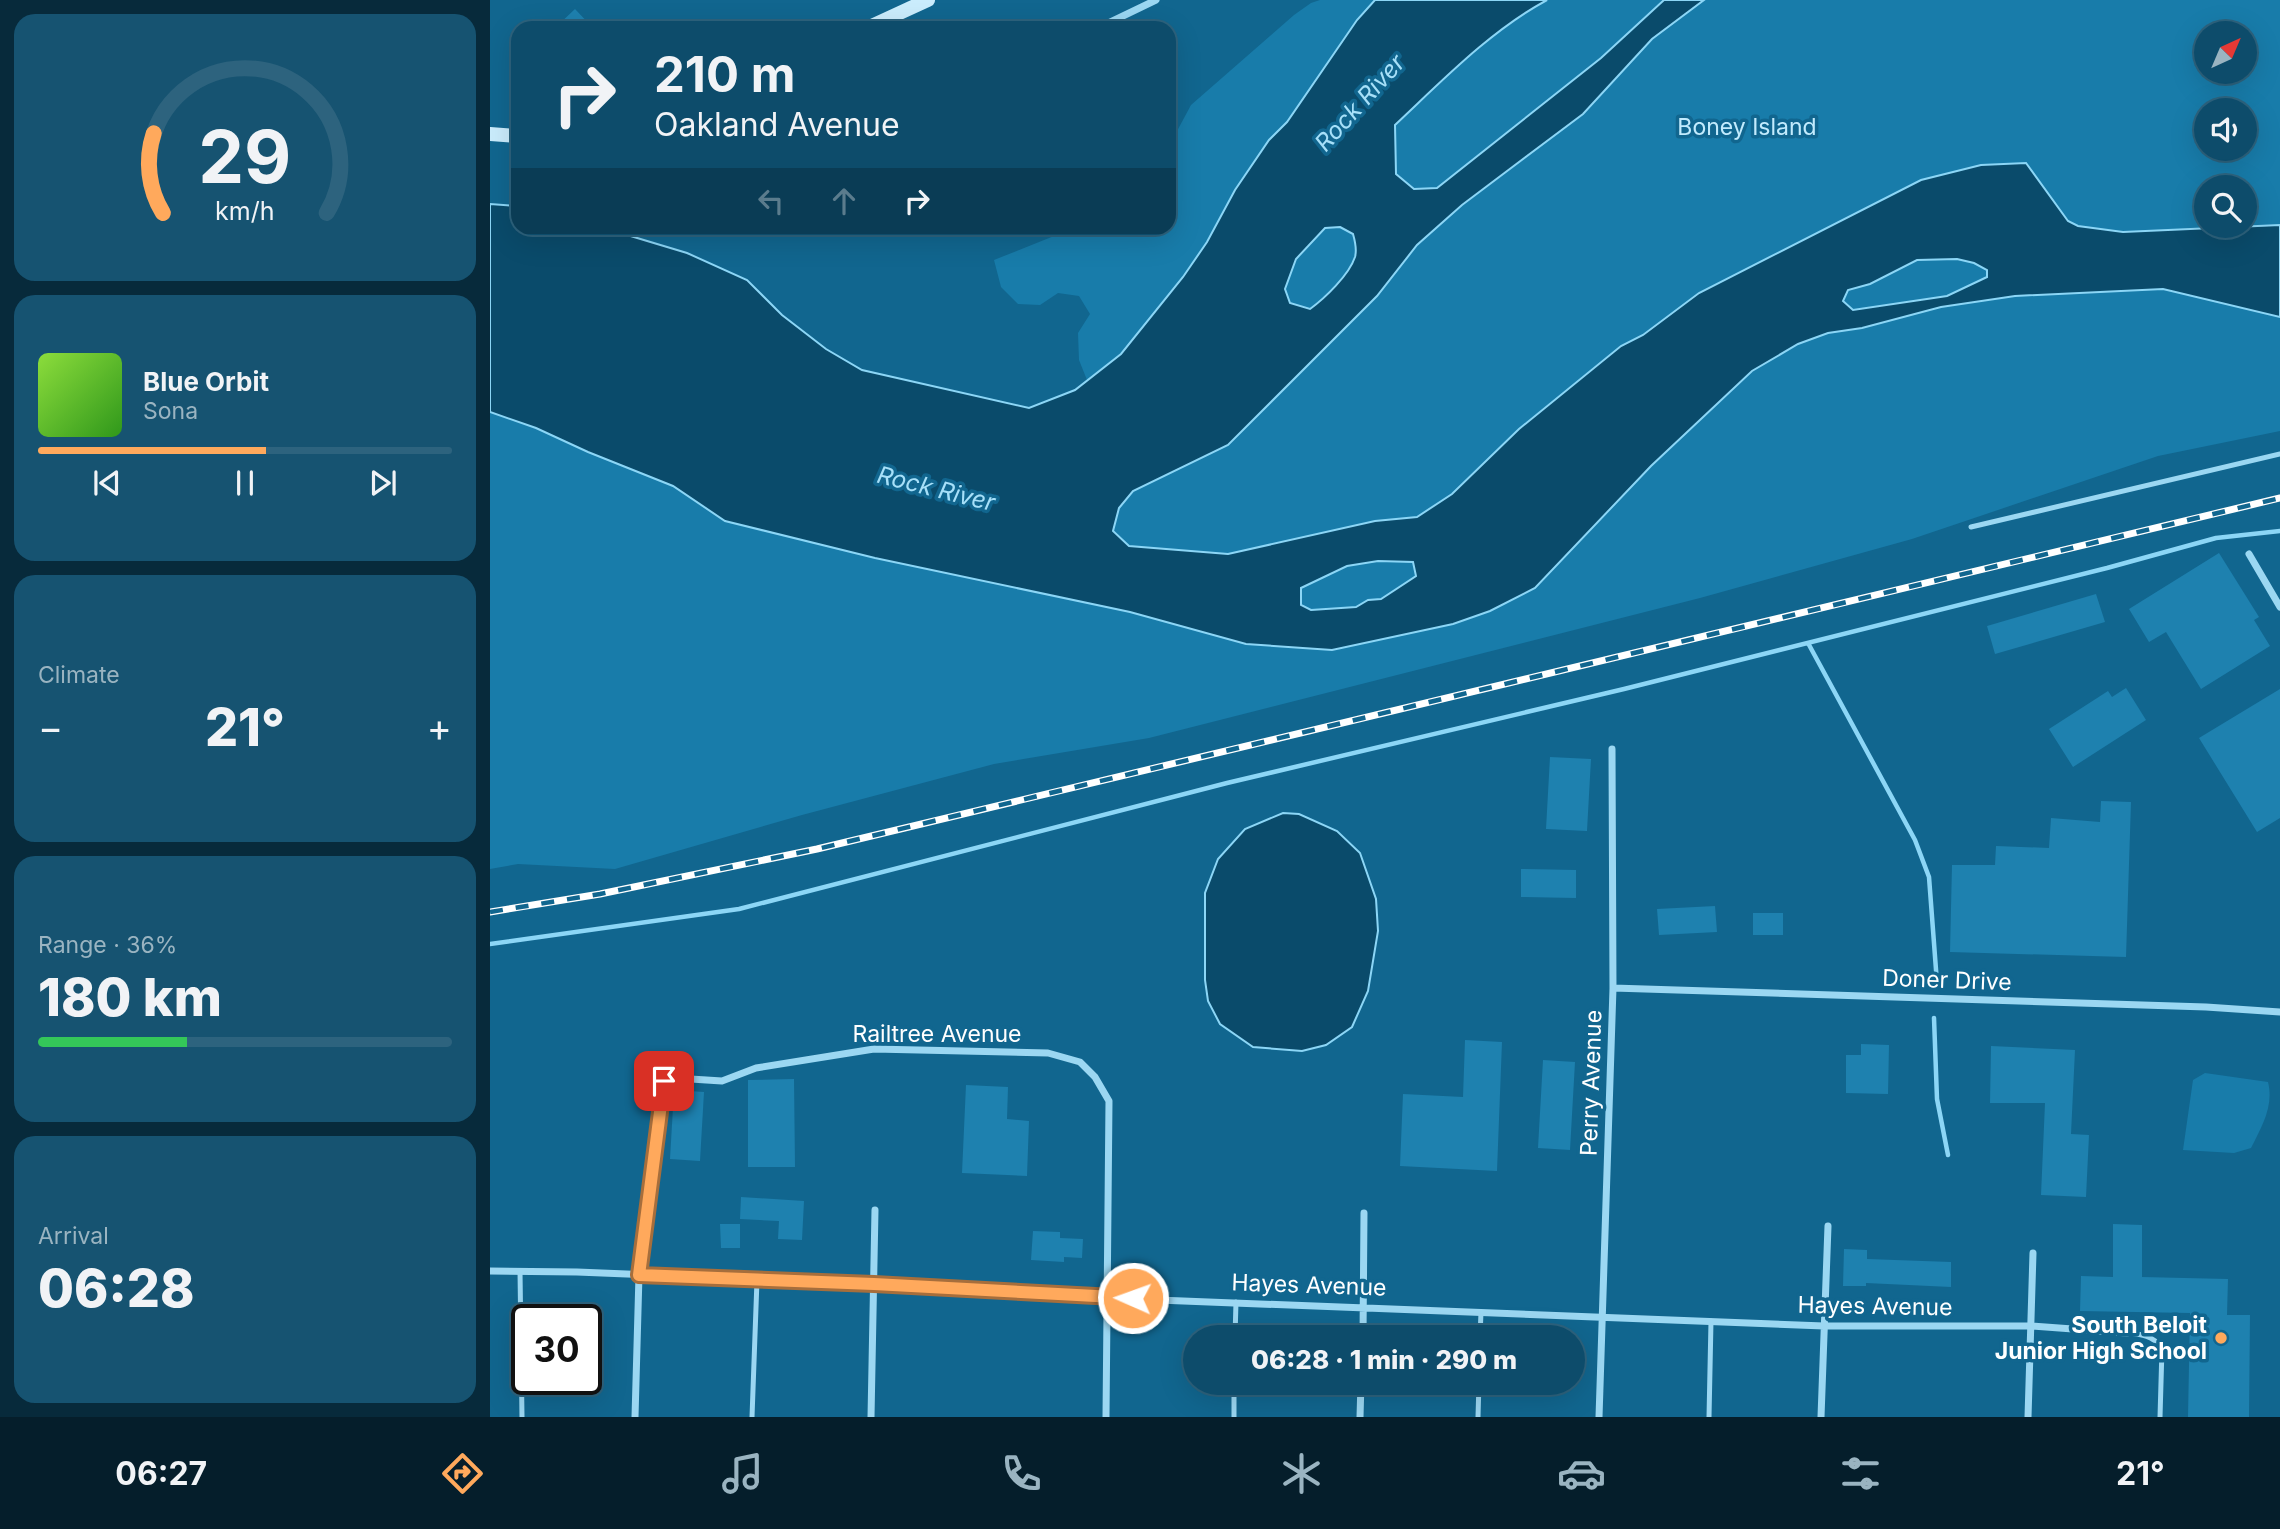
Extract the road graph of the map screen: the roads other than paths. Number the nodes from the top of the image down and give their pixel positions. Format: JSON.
{"nodes":[{"id":1,"x":928,"y":0,"type":"edge"},
{"id":2,"x":1156,"y":0,"type":"edge"},
{"id":3,"x":887,"y":21,"type":"edge"},
{"id":4,"x":1112,"y":21,"type":"edge"},
{"id":5,"x":490,"y":134,"type":"edge"},
{"id":6,"x":511,"y":136,"type":"edge"},
{"id":7,"x":2280,"y":454,"type":"edge"},
{"id":8,"x":1971,"y":527,"type":"dead end"},
{"id":9,"x":2249,"y":554,"type":"dead end"},
{"id":10,"x":2280,"y":607,"type":"edge"},
{"id":11,"x":1612,"y":749,"type":"dead end"},
{"id":12,"x":1613,"y":988,"type":"junction"},
{"id":13,"x":2280,"y":1012,"type":"edge"},
{"id":14,"x":875,"y":1210,"type":"dead end"},
{"id":15,"x":1364,"y":1213,"type":"dead end"},
{"id":16,"x":1828,"y":1226,"type":"dead end"},
{"id":17,"x":2033,"y":1253,"type":"dead end"},
{"id":18,"x":490,"y":1271,"type":"edge"},
{"id":19,"x":520,"y":1271,"type":"junction"},
{"id":20,"x":639,"y":1275,"type":"junction"},
{"id":21,"x":757,"y":1280,"type":"junction"},
{"id":22,"x":874,"y":1284,"type":"junction"},
{"id":23,"x":1107,"y":1298,"type":"junction"},
{"id":24,"x":1236,"y":1302,"type":"junction"},
{"id":25,"x":1364,"y":1307,"type":"junction"},
{"id":26,"x":1481,"y":1311,"type":"junction"},
{"id":27,"x":1604,"y":1316,"type":"junction"},
{"id":28,"x":1711,"y":1321,"type":"junction"},
{"id":29,"x":1235,"y":1325,"type":"edge"},
{"id":30,"x":1363,"y":1325,"type":"edge"},
{"id":31,"x":1480,"y":1325,"type":"edge"},
{"id":32,"x":1824,"y":1326,"type":"junction"},
{"id":33,"x":2031,"y":1326,"type":"junction"},
{"id":34,"x":2127,"y":1333,"type":"joint"},
{"id":35,"x":1234,"y":1395,"type":"edge"},
{"id":36,"x":1361,"y":1395,"type":"edge"},
{"id":37,"x":1479,"y":1395,"type":"edge"},
{"id":38,"x":522,"y":1417,"type":"edge"},
{"id":39,"x":635,"y":1417,"type":"edge"},
{"id":40,"x":752,"y":1417,"type":"edge"},
{"id":41,"x":871,"y":1417,"type":"edge"},
{"id":42,"x":1106,"y":1417,"type":"edge"},
{"id":43,"x":1234,"y":1417,"type":"edge"},
{"id":44,"x":1360,"y":1417,"type":"edge"},
{"id":45,"x":1478,"y":1417,"type":"edge"},
{"id":46,"x":1599,"y":1417,"type":"edge"},
{"id":47,"x":1709,"y":1417,"type":"edge"},
{"id":48,"x":1821,"y":1417,"type":"edge"},
{"id":49,"x":2028,"y":1417,"type":"edge"},
{"id":50,"x":2160,"y":1417,"type":"edge"}],
"edges":[{"from":1,"to":3,"type":"street"},
{"from":2,"to":4,"type":"street"},
{"from":5,"to":6,"type":"street"},
{"from":7,"to":8,"type":"lane"},
{"from":9,"to":10,"type":"street"},
{"from":11,"to":12,"type":"street","name":"Perry Avenue"},
{"from":12,"to":13,"type":"street","name":"Doner Drive"},
{"from":12,"to":27,"type":"street","name":"Perry Avenue"},
{"from":14,"to":22,"type":"street"},
{"from":15,"to":25,"type":"street"},
{"from":16,"to":32,"type":"street"},
{"from":17,"to":33,"type":"street"},
{"from":18,"to":19,"type":"street","name":"Hayes Avenue"},
{"from":19,"to":20,"type":"street","name":"Hayes Avenue"},
{"from":19,"to":38,"type":"lane"},
{"from":20,"to":21,"type":"street","name":"Hayes Avenue"},
{"from":20,"to":23,"type":"street","name":"Railtree Avenue"},
{"from":20,"to":39,"type":"street"},
{"from":21,"to":22,"type":"street","name":"Hayes Avenue"},
{"from":21,"to":40,"type":"lane"},
{"from":22,"to":23,"type":"street","name":"Hayes Avenue"},
{"from":22,"to":41,"type":"street"},
{"from":23,"to":24,"type":"street","name":"Hayes Avenue"},
{"from":23,"to":42,"type":"street"},
{"from":24,"to":25,"type":"street","name":"Hayes Avenue"},
{"from":24,"to":29,"type":"lane"},
{"from":25,"to":26,"type":"street","name":"Hayes Avenue"},
{"from":25,"to":30,"type":"street"},
{"from":26,"to":27,"type":"street","name":"Hayes Avenue"},
{"from":26,"to":31,"type":"lane"},
{"from":27,"to":28,"type":"street","name":"Hayes Avenue"},
{"from":27,"to":46,"type":"street","name":"Perry Avenue"},
{"from":28,"to":32,"type":"street","name":"Hayes Avenue"},
{"from":28,"to":47,"type":"lane"},
{"from":32,"to":33,"type":"street","name":"Hayes Avenue"},
{"from":32,"to":48,"type":"street"},
{"from":33,"to":34,"type":"street","name":"Hayes Avenue"},
{"from":33,"to":49,"type":"street"},
{"from":34,"to":50,"type":"lane"},
{"from":35,"to":43,"type":"lane"},
{"from":36,"to":44,"type":"street"},
{"from":37,"to":45,"type":"lane"}]}
